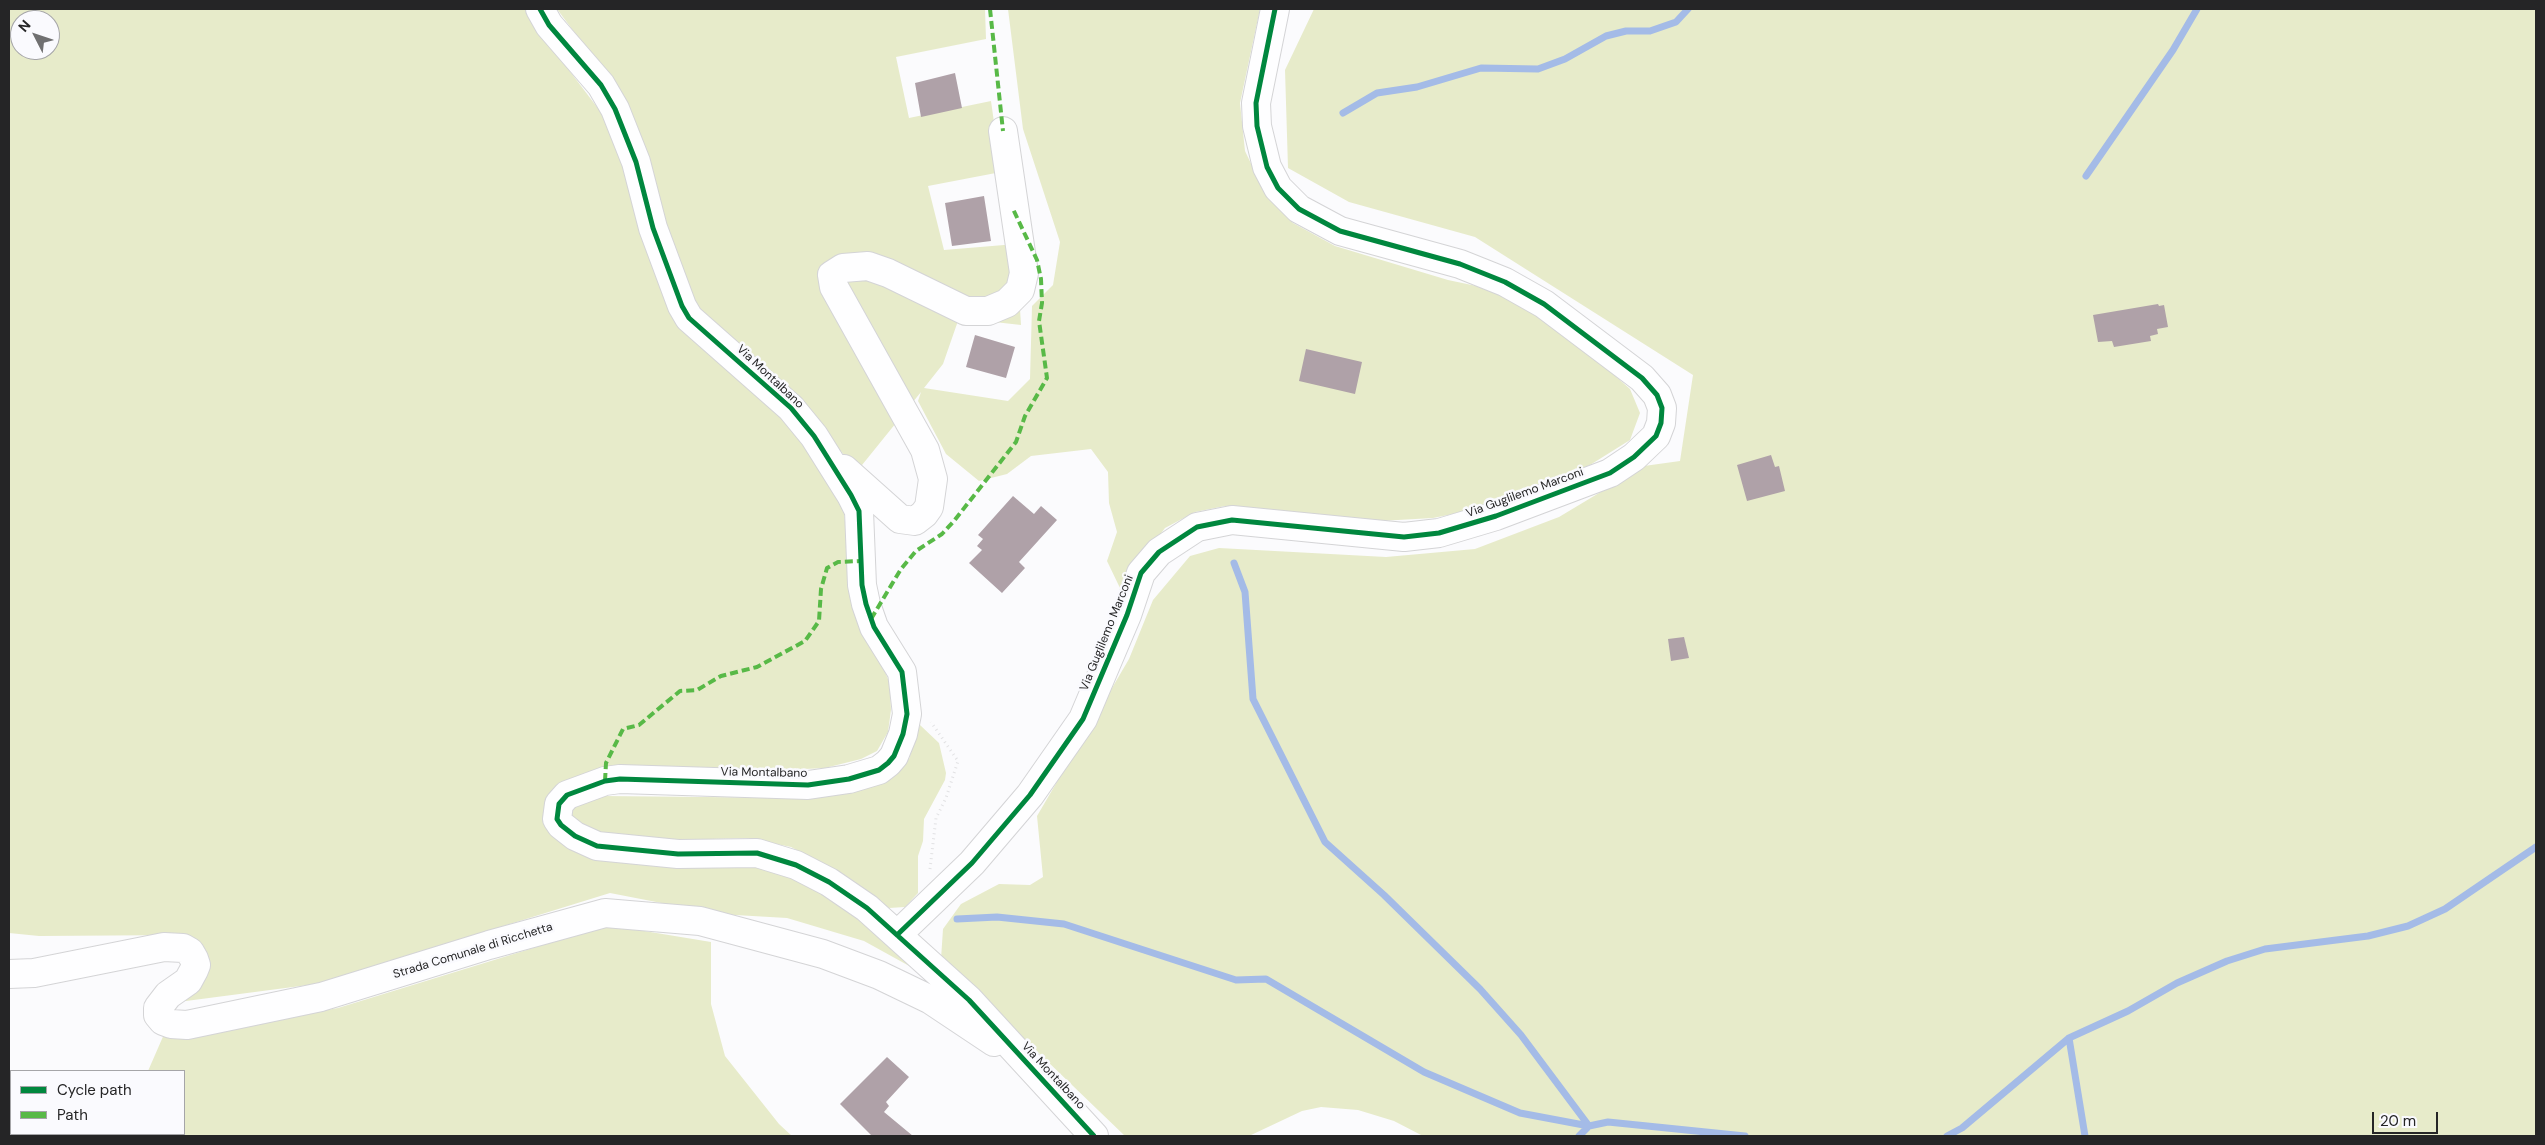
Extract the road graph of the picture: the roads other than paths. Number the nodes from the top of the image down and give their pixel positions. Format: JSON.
{"nodes":[{"id":1,"x":540,"y":9,"type":"edge"},
{"id":2,"x":1275,"y":9,"type":"edge"},
{"id":3,"x":1003,"y":131,"type":"dead end"},
{"id":4,"x":823,"y":450,"type":"junction"},
{"id":5,"x":897,"y":935,"type":"junction"},
{"id":6,"x":9,"y":974,"type":"edge"},
{"id":7,"x":1027,"y":1064,"type":"junction"},
{"id":8,"x":1094,"y":1136,"type":"edge"}],
"edges":[{"from":1,"to":4,"type":"street","name":"Via Montalbano"},
{"from":2,"to":5,"type":"street","name":"Via Guglilemo Marconi"},
{"from":3,"to":4,"type":"street","name":"Via Montalbano"},
{"from":4,"to":5,"type":"street","name":"Via Montalbano"},
{"from":5,"to":7,"type":"street","name":"Via Montalbano"},
{"from":6,"to":7,"type":"street","name":"Strada Comunale di Ricchetta"},
{"from":7,"to":8,"type":"street","name":"Via Montalbano"}]}
